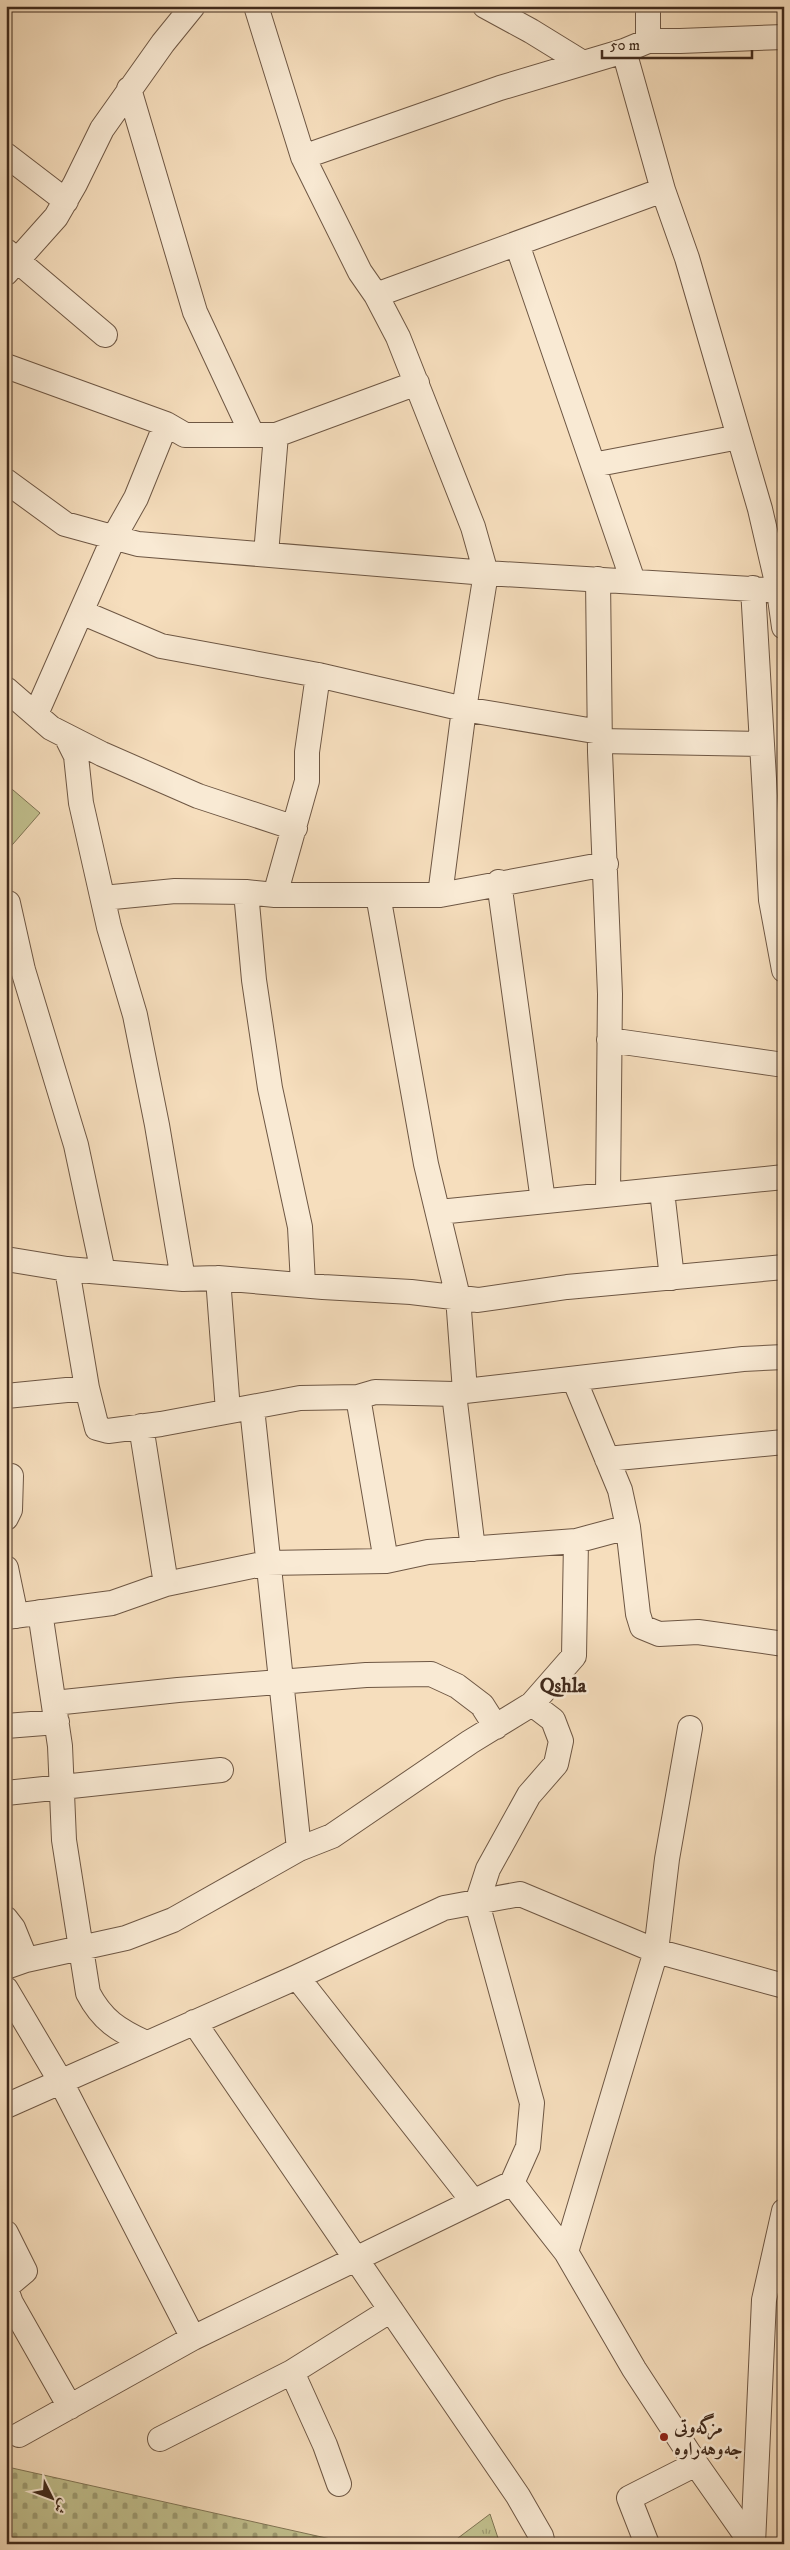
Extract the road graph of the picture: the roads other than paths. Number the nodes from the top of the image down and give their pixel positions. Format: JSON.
{"nodes":[{"id":1,"x":193,"y":6,"type":"edge"},
{"id":2,"x":256,"y":6,"type":"edge"},
{"id":3,"x":648,"y":6,"type":"edge"},
{"id":4,"x":495,"y":9,"type":"edge"},
{"id":5,"x":784,"y":37,"type":"edge"},
{"id":6,"x":648,"y":40,"type":"junction"},
{"id":7,"x":624,"y":51,"type":"junction"},
{"id":8,"x":582,"y":63,"type":"junction"},
{"id":9,"x":129,"y":89,"type":"junction"},
{"id":10,"x":6,"y":155,"type":"edge"},
{"id":11,"x":303,"y":157,"type":"junction"},
{"id":12,"x":663,"y":190,"type":"junction"},
{"id":13,"x":66,"y":201,"type":"junction"},
{"id":14,"x":517,"y":244,"type":"junction"},
{"id":15,"x":10,"y":262,"type":"edge"},
{"id":16,"x":376,"y":295,"type":"junction"},
{"id":17,"x":105,"y":335,"type":"dead end"},
{"id":18,"x":6,"y":366,"type":"edge"},
{"id":19,"x":417,"y":383,"type":"junction"},
{"id":20,"x":166,"y":424,"type":"junction"},
{"id":21,"x":252,"y":434,"type":"junction"},
{"id":22,"x":276,"y":434,"type":"junction"},
{"id":23,"x":739,"y":437,"type":"junction"},
{"id":24,"x":593,"y":465,"type":"junction"},
{"id":25,"x":9,"y":490,"type":"edge"},
{"id":26,"x":114,"y":538,"type":"junction"},
{"id":27,"x":266,"y":554,"type":"junction"},
{"id":28,"x":486,"y":573,"type":"junction"},
{"id":29,"x":598,"y":579,"type":"junction"},
{"id":30,"x":633,"y":581,"type":"junction"},
{"id":31,"x":753,"y":588,"type":"junction"},
{"id":32,"x":781,"y":591,"type":"edge"},
{"id":33,"x":81,"y":612,"type":"junction"},
{"id":34,"x":784,"y":627,"type":"edge"},
{"id":35,"x":318,"y":675,"type":"junction"},
{"id":36,"x":6,"y":689,"type":"edge"},
{"id":37,"x":464,"y":709,"type":"junction"},
{"id":38,"x":36,"y":714,"type":"junction"},
{"id":39,"x":66,"y":736,"type":"junction"},
{"id":40,"x":600,"y":736,"type":"junction"},
{"id":41,"x":762,"y":744,"type":"junction"},
{"id":42,"x":295,"y":828,"type":"junction"},
{"id":43,"x":606,"y":864,"type":"junction"},
{"id":44,"x":499,"y":882,"type":"junction"},
{"id":45,"x":246,"y":892,"type":"junction"},
{"id":46,"x":440,"y":894,"type":"junction"},
{"id":47,"x":275,"y":895,"type":"junction"},
{"id":48,"x":378,"y":895,"type":"junction"},
{"id":49,"x":103,"y":898,"type":"junction"},
{"id":50,"x":8,"y":903,"type":"dead end"},
{"id":51,"x":784,"y":970,"type":"edge"},
{"id":52,"x":14,"y":978,"type":"edge"},
{"id":53,"x":609,"y":1040,"type":"junction"},
{"id":54,"x":784,"y":1065,"type":"edge"},
{"id":55,"x":784,"y":1177,"type":"edge"},
{"id":56,"x":662,"y":1191,"type":"junction"},
{"id":57,"x":608,"y":1194,"type":"junction"},
{"id":58,"x":543,"y":1201,"type":"junction"},
{"id":59,"x":439,"y":1212,"type":"junction"},
{"id":60,"x":6,"y":1259,"type":"edge"},
{"id":61,"x":784,"y":1267,"type":"edge"},
{"id":62,"x":67,"y":1269,"type":"junction"},
{"id":63,"x":103,"y":1272,"type":"junction"},
{"id":64,"x":218,"y":1278,"type":"junction"},
{"id":65,"x":672,"y":1278,"type":"junction"},
{"id":66,"x":183,"y":1279,"type":"junction"},
{"id":67,"x":302,"y":1284,"type":"junction"},
{"id":68,"x":458,"y":1297,"type":"junction"},
{"id":69,"x":784,"y":1357,"type":"edge"},
{"id":70,"x":574,"y":1379,"type":"junction"},
{"id":71,"x":87,"y":1388,"type":"junction"},
{"id":72,"x":460,"y":1393,"type":"junction"},
{"id":73,"x":6,"y":1396,"type":"edge"},
{"id":74,"x":358,"y":1397,"type":"junction"},
{"id":75,"x":252,"y":1408,"type":"junction"},
{"id":76,"x":228,"y":1411,"type":"junction"},
{"id":77,"x":141,"y":1426,"type":"junction"},
{"id":78,"x":784,"y":1442,"type":"edge"},
{"id":79,"x":607,"y":1459,"type":"junction"},
{"id":80,"x":11,"y":1476,"type":"dead end"},
{"id":81,"x":6,"y":1518,"type":"edge"},
{"id":82,"x":628,"y":1527,"type":"junction"},
{"id":83,"x":576,"y":1541,"type":"junction"},
{"id":84,"x":472,"y":1549,"type":"junction"},
{"id":85,"x":386,"y":1561,"type":"junction"},
{"id":86,"x":267,"y":1563,"type":"junction"},
{"id":87,"x":6,"y":1568,"type":"edge"},
{"id":88,"x":166,"y":1584,"type":"junction"},
{"id":89,"x":40,"y":1612,"type":"junction"},
{"id":90,"x":11,"y":1616,"type":"edge"},
{"id":91,"x":784,"y":1644,"type":"edge"},
{"id":92,"x":282,"y":1683,"type":"junction"},
{"id":93,"x":532,"y":1704,"type":"junction"},
{"id":94,"x":55,"y":1713,"type":"junction"},
{"id":95,"x":6,"y":1726,"type":"edge"},
{"id":96,"x":496,"y":1727,"type":"junction"},
{"id":97,"x":690,"y":1728,"type":"dead end"},
{"id":98,"x":221,"y":1770,"type":"dead end"},
{"id":99,"x":62,"y":1787,"type":"junction"},
{"id":100,"x":6,"y":1793,"type":"edge"},
{"id":101,"x":299,"y":1849,"type":"junction"},
{"id":102,"x":477,"y":1903,"type":"junction"},
{"id":103,"x":6,"y":1919,"type":"edge"},
{"id":104,"x":81,"y":1948,"type":"junction"},
{"id":105,"x":656,"y":1950,"type":"junction"},
{"id":106,"x":16,"y":1964,"type":"edge"},
{"id":107,"x":297,"y":1977,"type":"junction"},
{"id":108,"x":784,"y":1986,"type":"edge"},
{"id":109,"x":6,"y":1989,"type":"edge"},
{"id":110,"x":194,"y":2022,"type":"junction"},
{"id":111,"x":146,"y":2043,"type":"junction"},
{"id":112,"x":61,"y":2082,"type":"junction"},
{"id":113,"x":6,"y":2106,"type":"edge"},
{"id":114,"x":512,"y":2184,"type":"junction"},
{"id":115,"x":473,"y":2201,"type":"junction"},
{"id":116,"x":784,"y":2211,"type":"edge"},
{"id":117,"x":6,"y":2233,"type":"edge"},
{"id":118,"x":566,"y":2252,"type":"junction"},
{"id":119,"x":356,"y":2259,"type":"junction"},
{"id":120,"x":6,"y":2288,"type":"edge"},
{"id":121,"x":391,"y":2310,"type":"junction"},
{"id":122,"x":193,"y":2338,"type":"junction"},
{"id":123,"x":292,"y":2372,"type":"junction"},
{"id":124,"x":70,"y":2407,"type":"junction"},
{"id":125,"x":19,"y":2435,"type":"dead end"},
{"id":126,"x":160,"y":2439,"type":"dead end"},
{"id":127,"x":696,"y":2464,"type":"junction"},
{"id":128,"x":339,"y":2484,"type":"dead end"},
{"id":129,"x":543,"y":2544,"type":"edge"},
{"id":130,"x":647,"y":2544,"type":"edge"},
{"id":131,"x":753,"y":2544,"type":"edge"}],
"edges":[{"from":1,"to":9,"type":"street"},
{"from":2,"to":11,"type":"street"},
{"from":3,"to":6,"type":"street"},
{"from":4,"to":8,"type":"street"},
{"from":5,"to":6,"type":"street"},
{"from":6,"to":7,"type":"street"},
{"from":7,"to":8,"type":"street"},
{"from":7,"to":12,"type":"street"},
{"from":8,"to":11,"type":"street"},
{"from":9,"to":13,"type":"street"},
{"from":9,"to":21,"type":"street"},
{"from":10,"to":13,"type":"street"},
{"from":11,"to":16,"type":"street"},
{"from":12,"to":14,"type":"street"},
{"from":12,"to":23,"type":"street"},
{"from":13,"to":15,"type":"street"},
{"from":14,"to":16,"type":"street"},
{"from":14,"to":24,"type":"street"},
{"from":15,"to":17,"type":"street"},
{"from":16,"to":19,"type":"street"},
{"from":18,"to":20,"type":"street"},
{"from":19,"to":22,"type":"street"},
{"from":19,"to":28,"type":"street"},
{"from":20,"to":21,"type":"street"},
{"from":20,"to":26,"type":"street"},
{"from":21,"to":22,"type":"street"},
{"from":22,"to":27,"type":"street"},
{"from":23,"to":24,"type":"street"},
{"from":23,"to":32,"type":"street"},
{"from":24,"to":30,"type":"street"},
{"from":25,"to":26,"type":"street"},
{"from":26,"to":27,"type":"street"},
{"from":26,"to":33,"type":"street"},
{"from":27,"to":28,"type":"street"},
{"from":28,"to":29,"type":"street"},
{"from":28,"to":37,"type":"street"},
{"from":29,"to":30,"type":"street"},
{"from":29,"to":40,"type":"street"},
{"from":30,"to":31,"type":"street"},
{"from":31,"to":32,"type":"street"},
{"from":31,"to":41,"type":"street"},
{"from":32,"to":34,"type":"street"},
{"from":33,"to":35,"type":"street"},
{"from":33,"to":38,"type":"street"},
{"from":35,"to":37,"type":"street"},
{"from":35,"to":42,"type":"street"},
{"from":36,"to":38,"type":"street"},
{"from":37,"to":40,"type":"street"},
{"from":37,"to":46,"type":"street"},
{"from":38,"to":39,"type":"street"},
{"from":39,"to":42,"type":"street"},
{"from":39,"to":49,"type":"street"},
{"from":40,"to":41,"type":"street"},
{"from":40,"to":43,"type":"street"},
{"from":41,"to":51,"type":"street"},
{"from":42,"to":47,"type":"street"},
{"from":43,"to":44,"type":"street"},
{"from":43,"to":53,"type":"street"},
{"from":44,"to":46,"type":"street"},
{"from":44,"to":58,"type":"street"},
{"from":45,"to":47,"type":"street"},
{"from":45,"to":49,"type":"street"},
{"from":45,"to":67,"type":"street"},
{"from":46,"to":48,"type":"street"},
{"from":47,"to":48,"type":"street"},
{"from":48,"to":59,"type":"street"},
{"from":49,"to":66,"type":"street"},
{"from":50,"to":52,"type":"street"},
{"from":52,"to":63,"type":"street"},
{"from":53,"to":54,"type":"street"},
{"from":53,"to":57,"type":"street"},
{"from":55,"to":56,"type":"street"},
{"from":56,"to":57,"type":"street"},
{"from":56,"to":65,"type":"street"},
{"from":57,"to":58,"type":"street"},
{"from":58,"to":59,"type":"street"},
{"from":59,"to":68,"type":"street"},
{"from":60,"to":62,"type":"street"},
{"from":61,"to":65,"type":"street"},
{"from":62,"to":63,"type":"street"},
{"from":62,"to":71,"type":"street"},
{"from":63,"to":66,"type":"street"},
{"from":64,"to":66,"type":"street"},
{"from":64,"to":67,"type":"street"},
{"from":64,"to":76,"type":"street"},
{"from":65,"to":68,"type":"street"},
{"from":67,"to":68,"type":"street"},
{"from":68,"to":72,"type":"street"},
{"from":69,"to":70,"type":"street"},
{"from":70,"to":72,"type":"street"},
{"from":70,"to":79,"type":"street"},
{"from":71,"to":73,"type":"street"},
{"from":71,"to":77,"type":"street"},
{"from":72,"to":74,"type":"street"},
{"from":72,"to":84,"type":"street"},
{"from":74,"to":75,"type":"street"},
{"from":74,"to":85,"type":"street"},
{"from":75,"to":76,"type":"street"},
{"from":75,"to":86,"type":"street"},
{"from":76,"to":77,"type":"street"},
{"from":77,"to":88,"type":"street"},
{"from":78,"to":79,"type":"street"},
{"from":79,"to":82,"type":"street"},
{"from":80,"to":81,"type":"street"},
{"from":82,"to":83,"type":"street"},
{"from":82,"to":91,"type":"street"},
{"from":83,"to":84,"type":"street"},
{"from":83,"to":93,"type":"street"},
{"from":84,"to":85,"type":"street"},
{"from":85,"to":86,"type":"street"},
{"from":86,"to":88,"type":"street"},
{"from":86,"to":92,"type":"street"},
{"from":87,"to":90,"type":"street"},
{"from":88,"to":89,"type":"street"},
{"from":89,"to":90,"type":"street"},
{"from":89,"to":94,"type":"street"},
{"from":92,"to":94,"type":"street"},
{"from":92,"to":96,"type":"street"},
{"from":92,"to":101,"type":"street"},
{"from":93,"to":96,"type":"street"},
{"from":93,"to":102,"type":"street"},
{"from":94,"to":95,"type":"street"},
{"from":94,"to":99,"type":"street"},
{"from":96,"to":101,"type":"street"},
{"from":97,"to":105,"type":"street"},
{"from":98,"to":99,"type":"street"},
{"from":99,"to":100,"type":"street"},
{"from":99,"to":104,"type":"street"},
{"from":101,"to":104,"type":"street"},
{"from":102,"to":105,"type":"street"},
{"from":102,"to":107,"type":"street"},
{"from":102,"to":114,"type":"street"},
{"from":103,"to":106,"type":"street"},
{"from":104,"to":106,"type":"street"},
{"from":104,"to":111,"type":"street"},
{"from":105,"to":108,"type":"street"},
{"from":105,"to":118,"type":"street"},
{"from":107,"to":110,"type":"street"},
{"from":107,"to":115,"type":"street"},
{"from":109,"to":112,"type":"street"},
{"from":110,"to":111,"type":"street"},
{"from":110,"to":119,"type":"street"},
{"from":111,"to":112,"type":"street"},
{"from":112,"to":113,"type":"street"},
{"from":112,"to":122,"type":"street"},
{"from":114,"to":115,"type":"street"},
{"from":114,"to":118,"type":"street"},
{"from":115,"to":119,"type":"street"},
{"from":116,"to":131,"type":"street"},
{"from":117,"to":120,"type":"street"},
{"from":118,"to":127,"type":"street"},
{"from":119,"to":121,"type":"street"},
{"from":119,"to":122,"type":"street"},
{"from":120,"to":124,"type":"street"},
{"from":121,"to":123,"type":"street"},
{"from":121,"to":129,"type":"street"},
{"from":122,"to":124,"type":"street"},
{"from":123,"to":126,"type":"street"},
{"from":123,"to":128,"type":"street"},
{"from":124,"to":125,"type":"street"},
{"from":127,"to":130,"type":"street"},
{"from":127,"to":131,"type":"street"}]}
